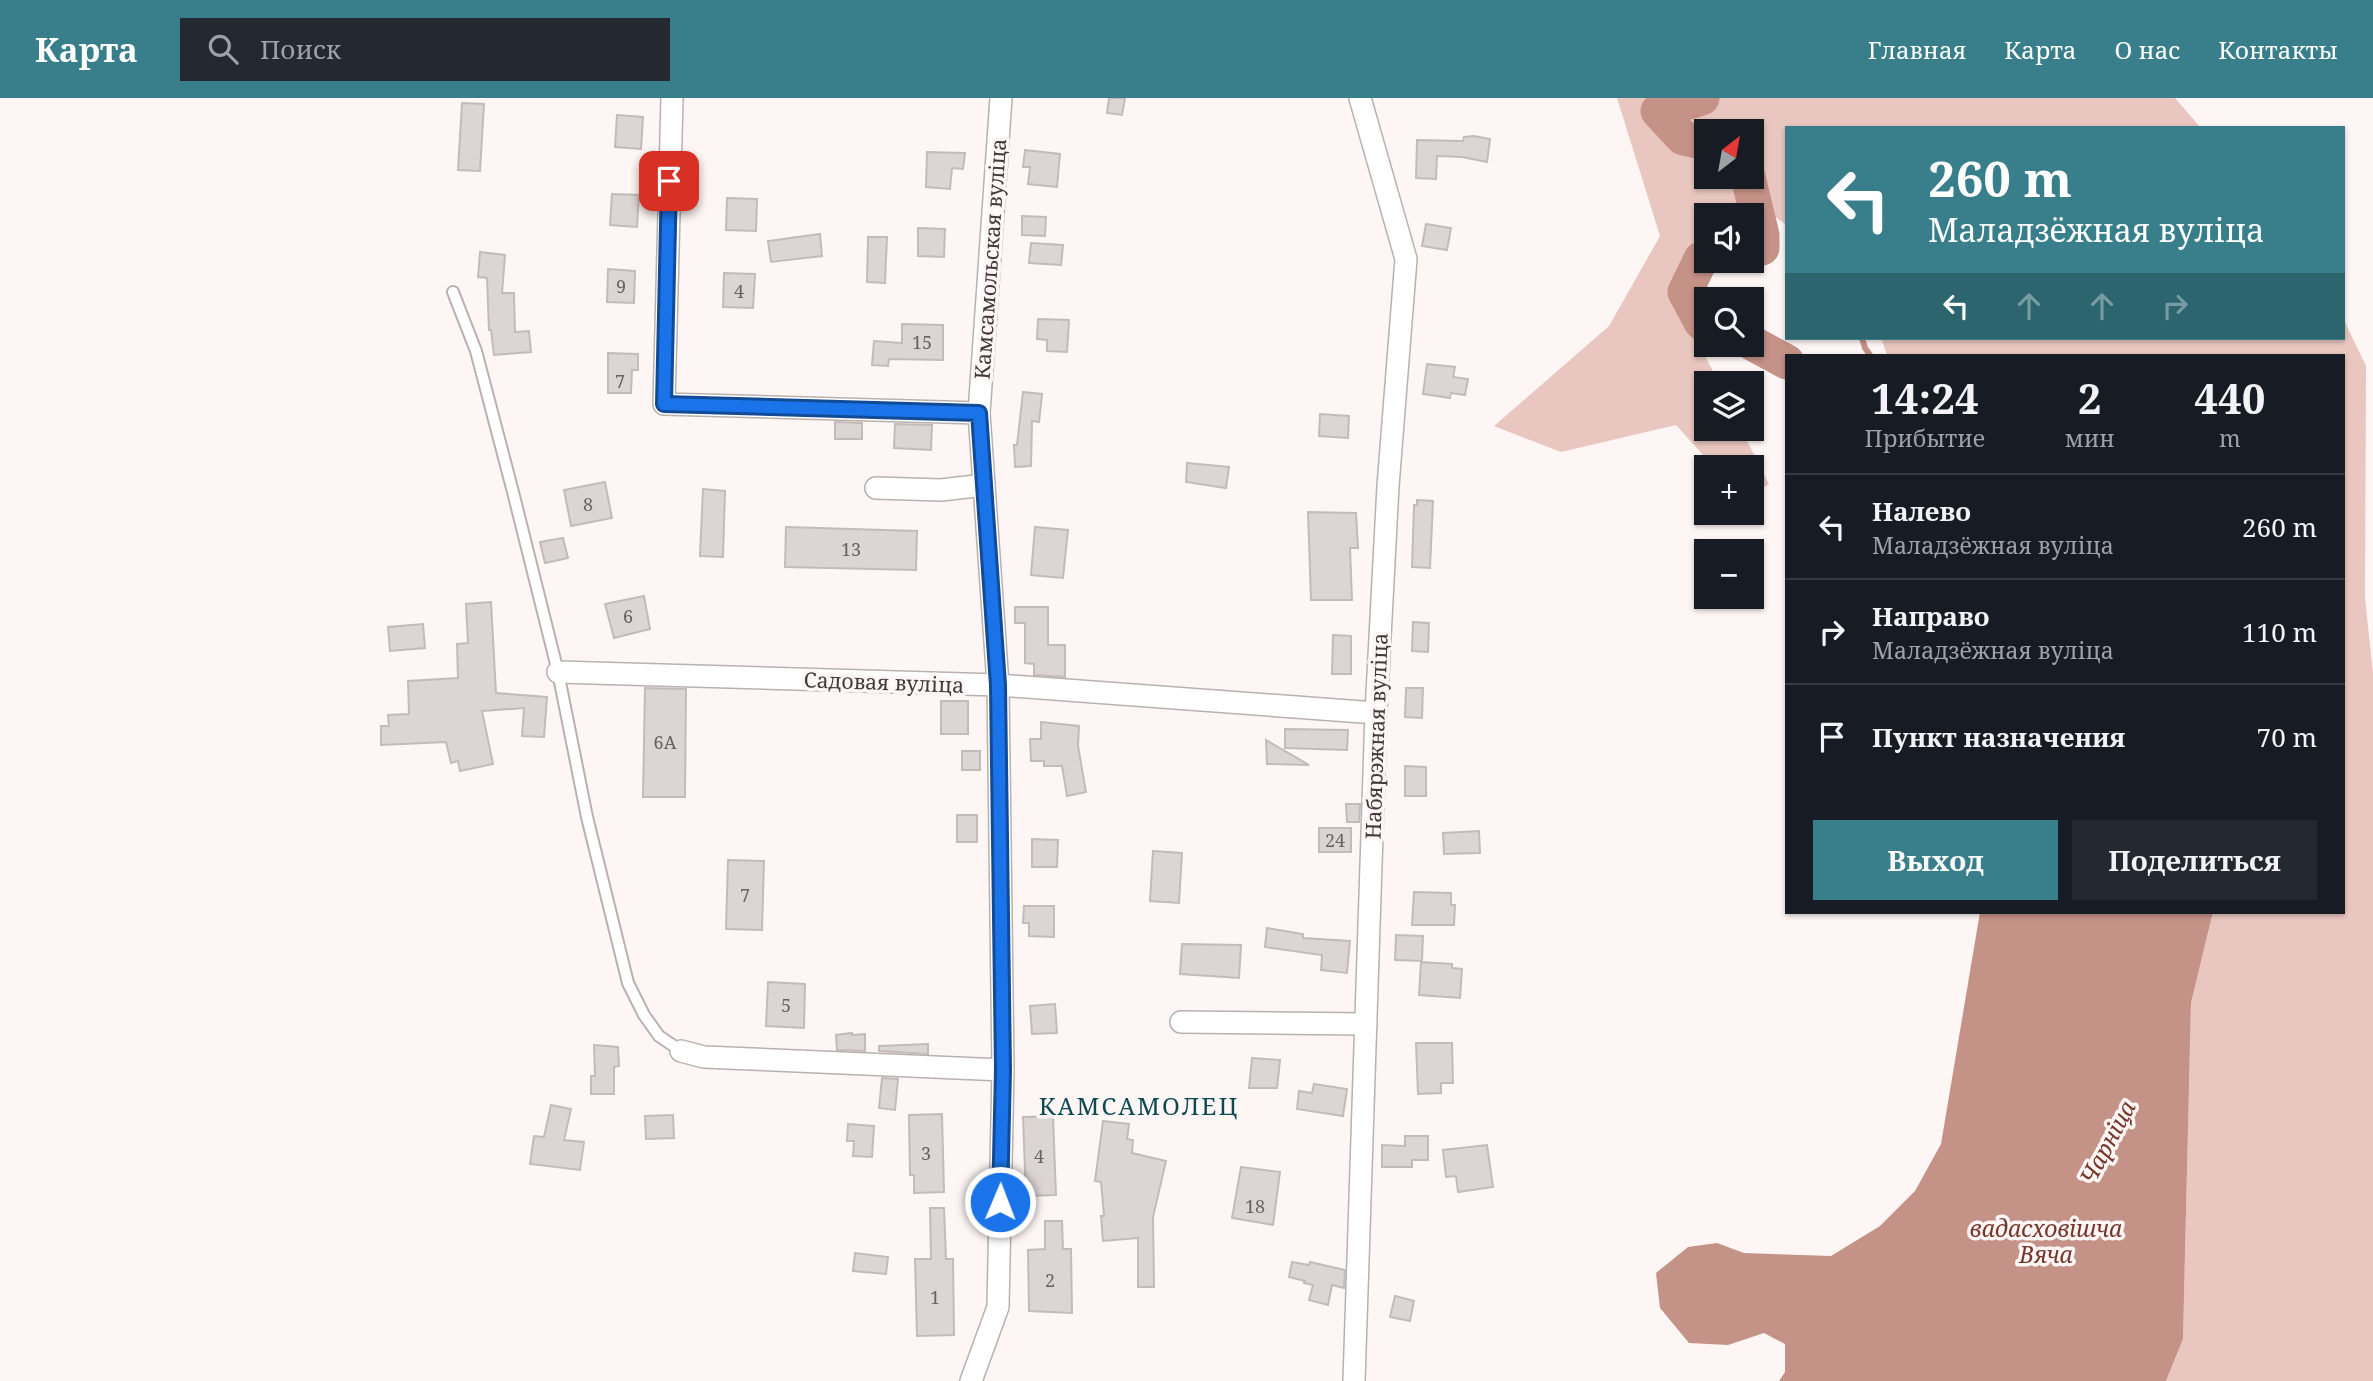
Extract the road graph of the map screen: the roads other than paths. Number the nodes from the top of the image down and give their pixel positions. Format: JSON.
{"nodes":[{"id":1,"x":671,"y":98,"type":"edge"},
{"id":2,"x":1001,"y":98,"type":"edge"},
{"id":3,"x":1360,"y":98,"type":"edge"},
{"id":4,"x":453,"y":292,"type":"dead end"},
{"id":5,"x":979,"y":413,"type":"junction"},
{"id":6,"x":984,"y":485,"type":"junction"},
{"id":7,"x":876,"y":488,"type":"dead end"},
{"id":8,"x":558,"y":672,"type":"junction"},
{"id":9,"x":998,"y":685,"type":"junction"},
{"id":10,"x":1376,"y":713,"type":"junction"},
{"id":11,"x":1181,"y":1022,"type":"dead end"},
{"id":12,"x":1366,"y":1024,"type":"junction"},
{"id":13,"x":681,"y":1051,"type":"joint"},
{"id":14,"x":1003,"y":1070,"type":"junction"},
{"id":15,"x":971,"y":1381,"type":"edge"},
{"id":16,"x":1354,"y":1381,"type":"edge"}],
"edges":[{"from":1,"to":5,"type":"street"},
{"from":2,"to":5,"type":"street","name":"Камсамольская вуліца"},
{"from":3,"to":10,"type":"street","name":"Набярэжная вуліца"},
{"from":4,"to":8,"type":"lane"},
{"from":5,"to":6,"type":"street","name":"Камсамольская вуліца"},
{"from":6,"to":7,"type":"street"},
{"from":6,"to":9,"type":"street","name":"Камсамольская вуліца"},
{"from":8,"to":9,"type":"street","name":"Садовая вуліца"},
{"from":8,"to":13,"type":"lane"},
{"from":9,"to":10,"type":"street","name":"Садовая вуліца"},
{"from":9,"to":14,"type":"street","name":"Камсамольская вуліца"},
{"from":10,"to":12,"type":"street","name":"Набярэжная вуліца"},
{"from":11,"to":12,"type":"street"},
{"from":12,"to":16,"type":"street","name":"Набярэжная вуліца"},
{"from":13,"to":14,"type":"street"},
{"from":14,"to":15,"type":"street","name":"Камсамольская вуліца"}]}
